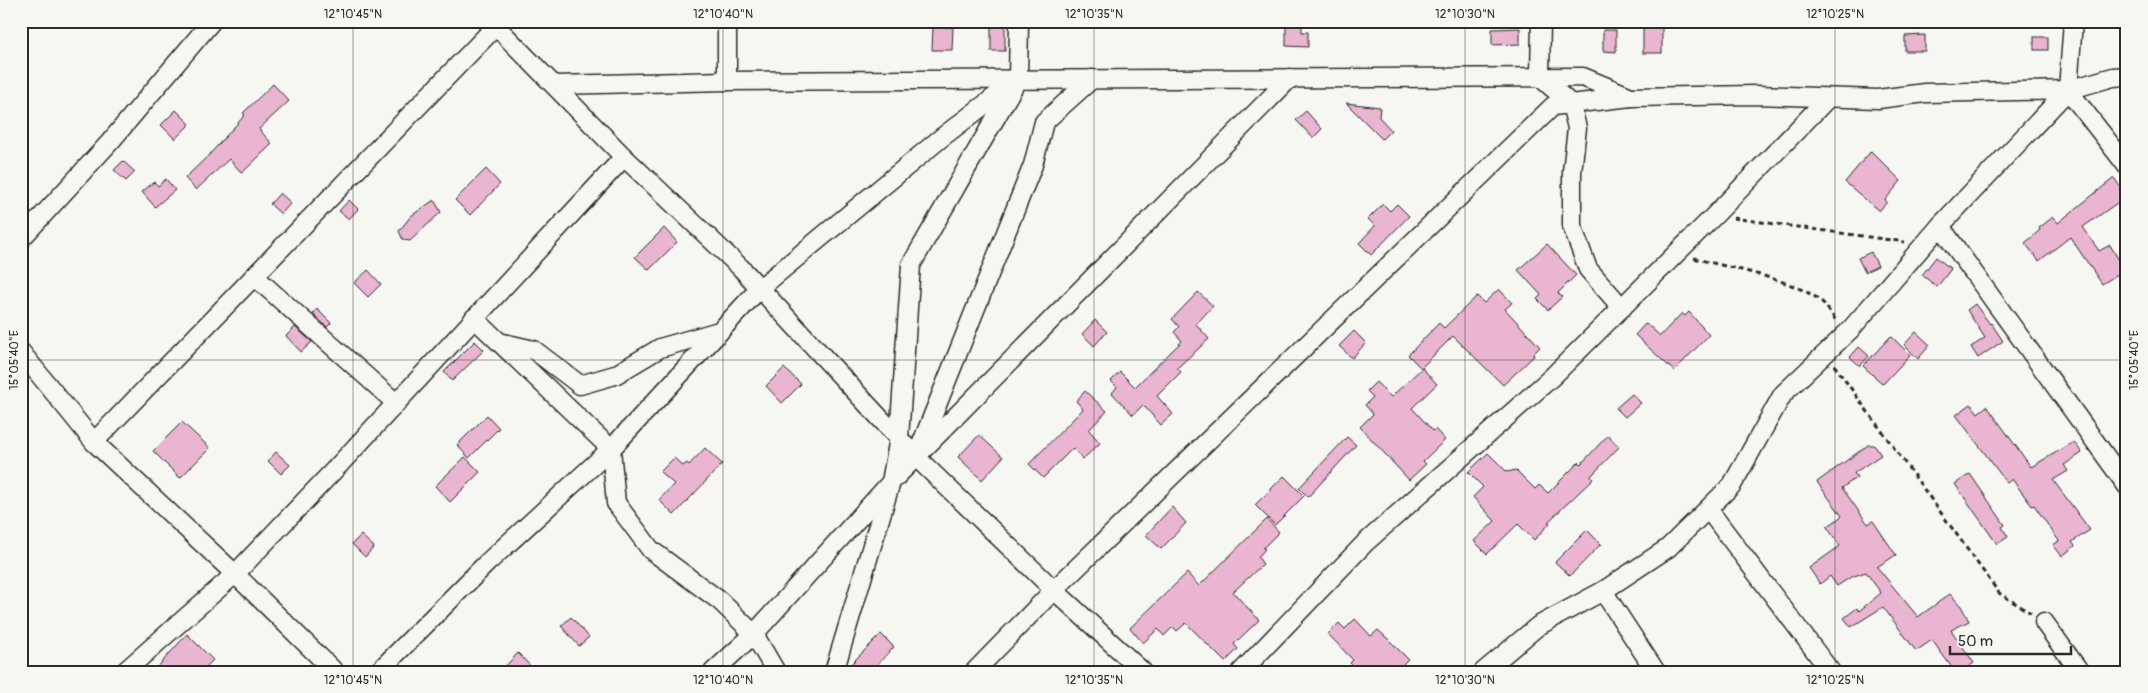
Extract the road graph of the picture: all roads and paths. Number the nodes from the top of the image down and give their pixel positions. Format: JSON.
{"nodes":[{"id":1,"x":212,"y":21,"type":"edge"},
{"id":2,"x":727,"y":21,"type":"edge"},
{"id":3,"x":1018,"y":21,"type":"edge"},
{"id":4,"x":1541,"y":21,"type":"edge"},
{"id":5,"x":2073,"y":21,"type":"edge"},
{"id":6,"x":494,"y":24,"type":"edge"},
{"id":7,"x":2127,"y":76,"type":"edge"},
{"id":8,"x":1540,"y":77,"type":"junction"},
{"id":9,"x":1290,"y":78,"type":"junction"},
{"id":10,"x":1018,"y":79,"type":"junction"},
{"id":11,"x":1092,"y":79,"type":"junction"},
{"id":12,"x":727,"y":81,"type":"junction"},
{"id":13,"x":555,"y":85,"type":"junction"},
{"id":14,"x":2068,"y":90,"type":"junction"},
{"id":15,"x":1631,"y":97,"type":"junction"},
{"id":16,"x":1828,"y":98,"type":"junction"},
{"id":17,"x":1572,"y":104,"type":"junction"},
{"id":18,"x":624,"y":157,"type":"junction"},
{"id":19,"x":2127,"y":166,"type":"edge"},
{"id":20,"x":1715,"y":215,"type":"junction"},
{"id":21,"x":1940,"y":226,"type":"junction"},
{"id":22,"x":21,"y":239,"type":"edge"},
{"id":23,"x":1924,"y":244,"type":"junction"},
{"id":24,"x":1677,"y":254,"type":"junction"},
{"id":25,"x":254,"y":276,"type":"junction"},
{"id":26,"x":760,"y":288,"type":"junction"},
{"id":27,"x":1622,"y":308,"type":"junction"},
{"id":28,"x":474,"y":318,"type":"junction"},
{"id":29,"x":720,"y":331,"type":"junction"},
{"id":30,"x":1847,"y":334,"type":"junction"},
{"id":31,"x":499,"y":342,"type":"junction"},
{"id":32,"x":21,"y":352,"type":"edge"},
{"id":33,"x":1826,"y":355,"type":"junction"},
{"id":34,"x":396,"y":403,"type":"junction"},
{"id":35,"x":899,"y":438,"type":"junction"},
{"id":36,"x":94,"y":442,"type":"junction"},
{"id":37,"x":611,"y":449,"type":"junction"},
{"id":38,"x":916,"y":457,"type":"junction"},
{"id":39,"x":891,"y":482,"type":"junction"},
{"id":40,"x":2127,"y":486,"type":"edge"},
{"id":41,"x":1708,"y":509,"type":"junction"},
{"id":42,"x":235,"y":574,"type":"junction"},
{"id":43,"x":1054,"y":590,"type":"junction"},
{"id":44,"x":1603,"y":591,"type":"junction"},
{"id":45,"x":2044,"y":622,"type":"joint"},
{"id":46,"x":754,"y":634,"type":"junction"},
{"id":47,"x":124,"y":672,"type":"edge"},
{"id":48,"x":335,"y":672,"type":"edge"},
{"id":49,"x":378,"y":672,"type":"edge"},
{"id":50,"x":713,"y":672,"type":"edge"},
{"id":51,"x":776,"y":672,"type":"edge"},
{"id":52,"x":834,"y":672,"type":"edge"},
{"id":53,"x":974,"y":672,"type":"edge"},
{"id":54,"x":1143,"y":672,"type":"edge"},
{"id":55,"x":1241,"y":672,"type":"edge"},
{"id":56,"x":1483,"y":672,"type":"edge"},
{"id":57,"x":1656,"y":672,"type":"edge"},
{"id":58,"x":1831,"y":672,"type":"edge"},
{"id":59,"x":2080,"y":672,"type":"edge"}],
"edges":[{"from":1,"to":22,"type":"street"},
{"from":2,"to":12,"type":"street"},
{"from":3,"to":10,"type":"street"},
{"from":4,"to":8,"type":"street"},
{"from":5,"to":14,"type":"street"},
{"from":6,"to":13,"type":"street"},
{"from":6,"to":25,"type":"street"},
{"from":7,"to":14,"type":"street"},
{"from":8,"to":9,"type":"street"},
{"from":8,"to":15,"type":"street"},
{"from":8,"to":17,"type":"street"},
{"from":9,"to":11,"type":"street"},
{"from":9,"to":38,"type":"street"},
{"from":10,"to":11,"type":"street"},
{"from":10,"to":12,"type":"street"},
{"from":10,"to":26,"type":"street"},
{"from":10,"to":35,"type":"street"},
{"from":11,"to":38,"type":"street"},
{"from":12,"to":13,"type":"street"},
{"from":13,"to":18,"type":"street"},
{"from":14,"to":16,"type":"street"},
{"from":14,"to":19,"type":"street"},
{"from":14,"to":21,"type":"street"},
{"from":15,"to":16,"type":"street"},
{"from":15,"to":17,"type":"street"},
{"from":16,"to":20,"type":"street"},
{"from":17,"to":27,"type":"street"},
{"from":17,"to":43,"type":"street"},
{"from":18,"to":26,"type":"street"},
{"from":18,"to":28,"type":"street"},
{"from":20,"to":23,"type":"path"},
{"from":20,"to":24,"type":"street"},
{"from":21,"to":23,"type":"street"},
{"from":21,"to":40,"type":"street"},
{"from":23,"to":30,"type":"street"},
{"from":24,"to":27,"type":"street"},
{"from":24,"to":30,"type":"path"},
{"from":25,"to":34,"type":"street"},
{"from":25,"to":36,"type":"street"},
{"from":26,"to":29,"type":"street"},
{"from":26,"to":35,"type":"street"},
{"from":27,"to":55,"type":"street"},
{"from":28,"to":31,"type":"street"},
{"from":28,"to":34,"type":"street"},
{"from":29,"to":31,"type":"street"},
{"from":29,"to":37,"type":"street"},
{"from":30,"to":33,"type":"street"},
{"from":31,"to":37,"type":"street"},
{"from":32,"to":36,"type":"street"},
{"from":33,"to":41,"type":"street"},
{"from":33,"to":45,"type":"path"},
{"from":34,"to":42,"type":"street"},
{"from":35,"to":38,"type":"street"},
{"from":35,"to":39,"type":"street"},
{"from":36,"to":42,"type":"street"},
{"from":37,"to":46,"type":"street"},
{"from":37,"to":49,"type":"street"},
{"from":38,"to":39,"type":"street"},
{"from":38,"to":43,"type":"street"},
{"from":39,"to":46,"type":"street"},
{"from":39,"to":52,"type":"street"},
{"from":41,"to":44,"type":"street"},
{"from":41,"to":58,"type":"street"},
{"from":42,"to":47,"type":"street"},
{"from":42,"to":48,"type":"street"},
{"from":43,"to":53,"type":"street"},
{"from":43,"to":54,"type":"street"},
{"from":44,"to":56,"type":"street"},
{"from":44,"to":57,"type":"street"},
{"from":45,"to":59,"type":"street"},
{"from":46,"to":50,"type":"street"},
{"from":46,"to":51,"type":"street"}]}
